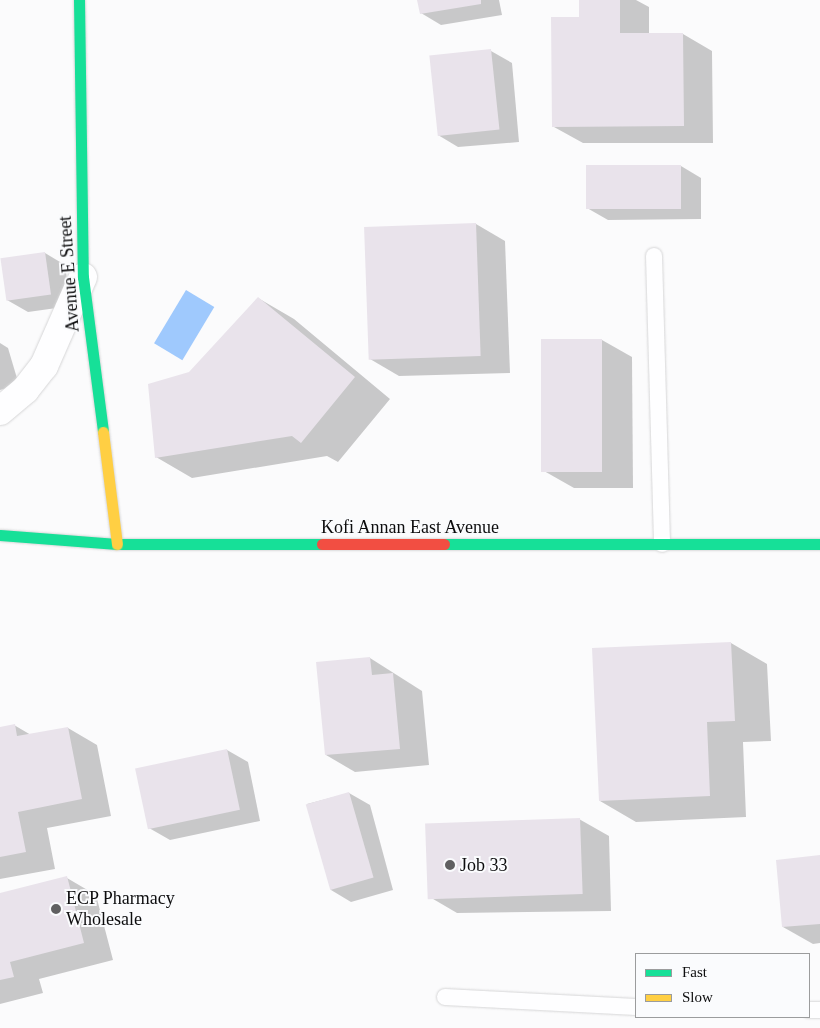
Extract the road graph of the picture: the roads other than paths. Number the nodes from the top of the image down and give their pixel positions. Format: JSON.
{"nodes":[{"id":1,"x":79,"y":0,"type":"edge"},
{"id":2,"x":654,"y":256,"type":"dead end"},
{"id":3,"x":84,"y":277,"type":"junction"},
{"id":4,"x":0,"y":411,"type":"edge"},
{"id":5,"x":0,"y":535,"type":"edge"},
{"id":6,"x":116,"y":544,"type":"junction"},
{"id":7,"x":662,"y":544,"type":"junction"},
{"id":8,"x":820,"y":544,"type":"edge"},
{"id":9,"x":445,"y":997,"type":"dead end"},
{"id":10,"x":635,"y":1007,"type":"edge"}],
"edges":[{"from":1,"to":3,"type":"street","name":"Avenue E Street"},
{"from":2,"to":7,"type":"lane"},
{"from":3,"to":4,"type":"street"},
{"from":3,"to":6,"type":"street","name":"Avenue E Street"},
{"from":5,"to":6,"type":"street","name":"Kofi Annan East Avenue"},
{"from":6,"to":7,"type":"street","name":"Kofi Annan East Avenue"},
{"from":7,"to":8,"type":"street","name":"Kofi Annan East Avenue"},
{"from":9,"to":10,"type":"lane"}]}
